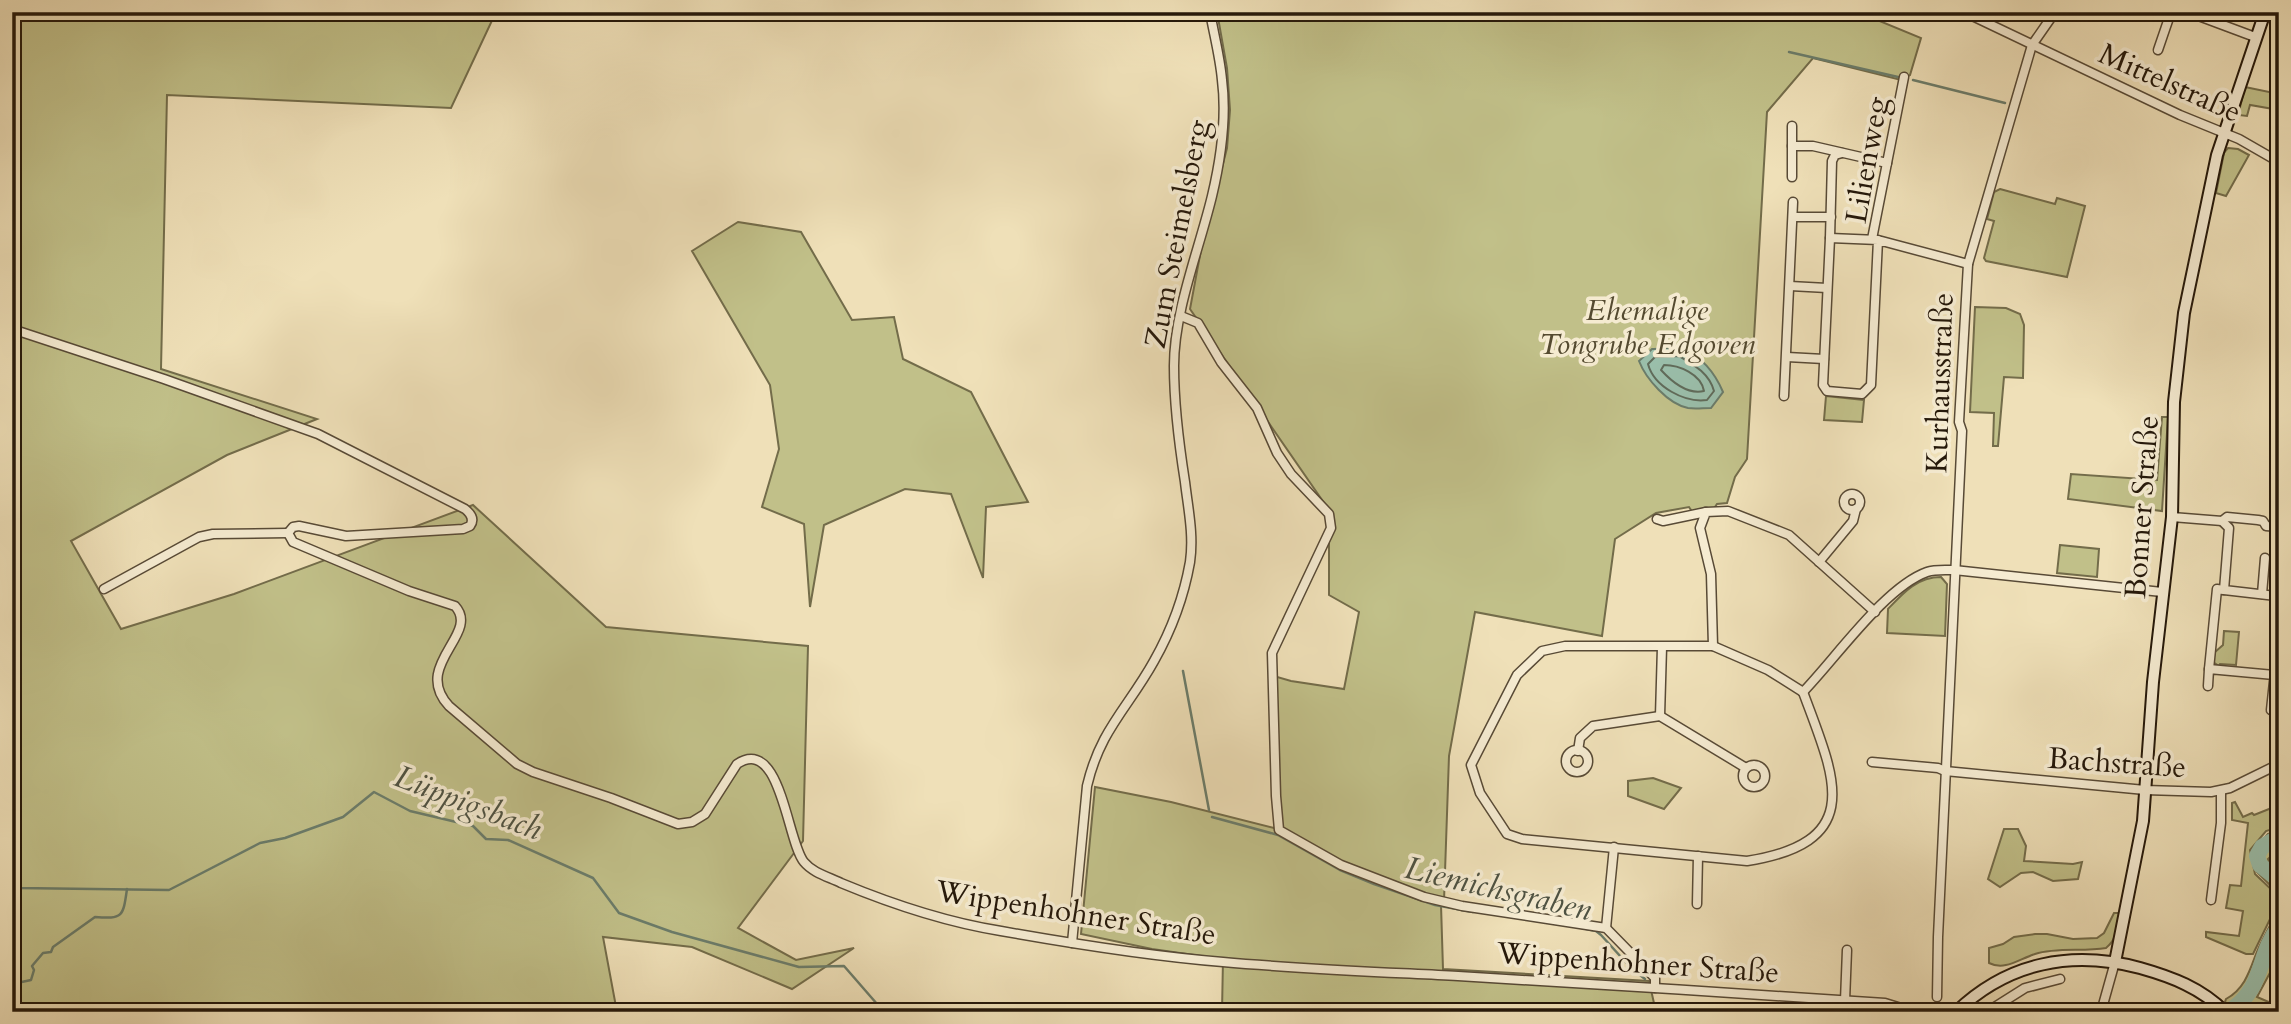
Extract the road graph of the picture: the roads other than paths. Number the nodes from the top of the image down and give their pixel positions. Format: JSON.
{"nodes":[{"id":1,"x":1210,"y":12,"type":"edge"},
{"id":2,"x":1964,"y":12,"type":"edge"},
{"id":3,"x":2055,"y":12,"type":"edge"},
{"id":4,"x":2171,"y":12,"type":"edge"},
{"id":5,"x":2188,"y":12,"type":"edge"},
{"id":6,"x":2265,"y":12,"type":"edge"},
{"id":7,"x":2256,"y":37,"type":"junction"},
{"id":8,"x":2032,"y":45,"type":"junction"},
{"id":9,"x":2158,"y":50,"type":"dead end"},
{"id":10,"x":1904,"y":79,"type":"dead end"},
{"id":11,"x":1792,"y":126,"type":"dead end"},
{"id":12,"x":2224,"y":133,"type":"junction"},
{"id":13,"x":1792,"y":146,"type":"junction"},
{"id":14,"x":1842,"y":153,"type":"junction"},
{"id":15,"x":2279,"y":162,"type":"edge"},
{"id":16,"x":1887,"y":163,"type":"junction"},
{"id":17,"x":1792,"y":177,"type":"dead end"},
{"id":18,"x":1793,"y":202,"type":"dead end"},
{"id":19,"x":1831,"y":216,"type":"junction"},
{"id":20,"x":1793,"y":217,"type":"junction"},
{"id":21,"x":1830,"y":238,"type":"junction"},
{"id":22,"x":1875,"y":240,"type":"junction"},
{"id":23,"x":1968,"y":264,"type":"junction"},
{"id":24,"x":1790,"y":286,"type":"junction"},
{"id":25,"x":1827,"y":288,"type":"junction"},
{"id":26,"x":1181,"y":316,"type":"junction"},
{"id":27,"x":12,"y":329,"type":"edge"},
{"id":28,"x":1787,"y":357,"type":"junction"},
{"id":29,"x":1824,"y":359,"type":"junction"},
{"id":30,"x":1784,"y":396,"type":"dead end"},
{"id":31,"x":1852,"y":492,"type":"dead end"},
{"id":32,"x":1706,"y":512,"type":"junction"},
{"id":33,"x":2172,"y":517,"type":"junction"},
{"id":34,"x":1657,"y":519,"type":"dead end"},
{"id":35,"x":2222,"y":521,"type":"junction"},
{"id":36,"x":2279,"y":527,"type":"edge"},
{"id":37,"x":288,"y":533,"type":"junction"},
{"id":38,"x":2265,"y":558,"type":"dead end"},
{"id":39,"x":1819,"y":562,"type":"junction"},
{"id":40,"x":1954,"y":570,"type":"junction"},
{"id":41,"x":2279,"y":578,"type":"edge"},
{"id":42,"x":104,"y":589,"type":"dead end"},
{"id":43,"x":2224,"y":590,"type":"junction"},
{"id":44,"x":2162,"y":592,"type":"junction"},
{"id":45,"x":2262,"y":594,"type":"junction"},
{"id":46,"x":2276,"y":596,"type":"junction"},
{"id":47,"x":1875,"y":612,"type":"junction"},
{"id":48,"x":2279,"y":633,"type":"edge"},
{"id":49,"x":1713,"y":646,"type":"junction"},
{"id":50,"x":1662,"y":647,"type":"junction"},
{"id":51,"x":2209,"y":669,"type":"junction"},
{"id":52,"x":2274,"y":675,"type":"junction"},
{"id":53,"x":2208,"y":686,"type":"dead end"},
{"id":54,"x":1803,"y":692,"type":"junction"},
{"id":55,"x":2279,"y":710,"type":"edge"},
{"id":56,"x":1660,"y":716,"type":"junction"},
{"id":57,"x":1578,"y":751,"type":"dead end"},
{"id":58,"x":1872,"y":762,"type":"dead end"},
{"id":59,"x":2279,"y":764,"type":"edge"},
{"id":60,"x":1746,"y":768,"type":"dead end"},
{"id":61,"x":1945,"y":771,"type":"junction"},
{"id":62,"x":2145,"y":790,"type":"junction"},
{"id":63,"x":2221,"y":791,"type":"junction"},
{"id":64,"x":1614,"y":847,"type":"junction"},
{"id":65,"x":1698,"y":856,"type":"junction"},
{"id":66,"x":2211,"y":900,"type":"dead end"},
{"id":67,"x":1697,"y":904,"type":"dead end"},
{"id":68,"x":1606,"y":928,"type":"junction"},
{"id":69,"x":1072,"y":943,"type":"junction"},
{"id":70,"x":1847,"y":950,"type":"dead end"},
{"id":71,"x":2115,"y":962,"type":"junction"},
{"id":72,"x":2060,"y":979,"type":"dead end"},
{"id":73,"x":1655,"y":988,"type":"junction"},
{"id":74,"x":1937,"y":996,"type":"dead end"},
{"id":75,"x":1845,"y":1000,"type":"junction"},
{"id":76,"x":2222,"y":1009,"type":"edge"},
{"id":77,"x":1914,"y":1012,"type":"edge"},
{"id":78,"x":1956,"y":1012,"type":"edge"},
{"id":79,"x":1987,"y":1012,"type":"edge"},
{"id":80,"x":2101,"y":1012,"type":"edge"}],
"edges":[{"from":1,"to":26,"type":"street","name":"Zum Steimelsberg"},
{"from":2,"to":8,"type":"street","name":"Mittelstraße"},
{"from":3,"to":8,"type":"street","name":"Kurhausstraße"},
{"from":4,"to":9,"type":"street"},
{"from":5,"to":7,"type":"street"},
{"from":6,"to":7,"type":"main road","name":"Bonner Straße"},
{"from":7,"to":12,"type":"main road","name":"Bonner Straße"},
{"from":8,"to":12,"type":"street","name":"Mittelstraße"},
{"from":8,"to":23,"type":"street","name":"Kurhausstraße"},
{"from":10,"to":16,"type":"street","name":"Lilienweg"},
{"from":11,"to":13,"type":"street"},
{"from":12,"to":15,"type":"street","name":"Mittelstraße"},
{"from":12,"to":33,"type":"main road","name":"Bonner Straße"},
{"from":13,"to":14,"type":"street"},
{"from":13,"to":17,"type":"street"},
{"from":14,"to":16,"type":"street"},
{"from":14,"to":19,"type":"street"},
{"from":16,"to":22,"type":"street","name":"Lilienweg"},
{"from":18,"to":20,"type":"street"},
{"from":19,"to":20,"type":"street"},
{"from":19,"to":21,"type":"street"},
{"from":20,"to":24,"type":"street"},
{"from":21,"to":22,"type":"street"},
{"from":21,"to":25,"type":"street"},
{"from":22,"to":23,"type":"street","name":"Lilienweg"},
{"from":22,"to":29,"type":"street"},
{"from":23,"to":40,"type":"street","name":"Kurhausstraße"},
{"from":24,"to":25,"type":"street"},
{"from":24,"to":28,"type":"street"},
{"from":25,"to":29,"type":"street"},
{"from":26,"to":68,"type":"street"},
{"from":26,"to":69,"type":"street","name":"Zum Steimelsberg"},
{"from":27,"to":37,"type":"street"},
{"from":28,"to":29,"type":"street"},
{"from":28,"to":30,"type":"street"},
{"from":31,"to":39,"type":"street"},
{"from":32,"to":34,"type":"street"},
{"from":32,"to":39,"type":"street"},
{"from":32,"to":49,"type":"street"},
{"from":33,"to":35,"type":"street"},
{"from":33,"to":44,"type":"main road","name":"Bonner Straße"},
{"from":35,"to":36,"type":"street"},
{"from":35,"to":43,"type":"street"},
{"from":37,"to":42,"type":"street"},
{"from":37,"to":69,"type":"street","name":"Wippenhohner Straße"},
{"from":38,"to":45,"type":"street"},
{"from":39,"to":47,"type":"street"},
{"from":40,"to":44,"type":"street"},
{"from":40,"to":47,"type":"street"},
{"from":40,"to":61,"type":"street","name":"Kurhausstraße"},
{"from":41,"to":46,"type":"street"},
{"from":43,"to":45,"type":"street"},
{"from":43,"to":51,"type":"street"},
{"from":44,"to":62,"type":"main road","name":"Bonner Straße"},
{"from":45,"to":46,"type":"street"},
{"from":46,"to":48,"type":"street"},
{"from":47,"to":54,"type":"street"},
{"from":48,"to":52,"type":"street"},
{"from":49,"to":50,"type":"street"},
{"from":49,"to":54,"type":"street"},
{"from":50,"to":56,"type":"street"},
{"from":50,"to":64,"type":"street"},
{"from":51,"to":52,"type":"street"},
{"from":51,"to":53,"type":"street"},
{"from":52,"to":55,"type":"street"},
{"from":54,"to":65,"type":"street"},
{"from":56,"to":57,"type":"street"},
{"from":56,"to":60,"type":"street"},
{"from":58,"to":61,"type":"street"},
{"from":59,"to":63,"type":"street","name":"Bachstraße"},
{"from":61,"to":62,"type":"street","name":"Bachstraße"},
{"from":61,"to":74,"type":"street","name":"Kurhausstraße"},
{"from":62,"to":63,"type":"street","name":"Bachstraße"},
{"from":62,"to":71,"type":"main road","name":"Bonner Straße"},
{"from":63,"to":66,"type":"street"},
{"from":64,"to":65,"type":"street"},
{"from":64,"to":68,"type":"street"},
{"from":65,"to":67,"type":"street"},
{"from":68,"to":73,"type":"street"},
{"from":69,"to":73,"type":"street","name":"Wippenhohner Straße"},
{"from":70,"to":75,"type":"street"},
{"from":71,"to":76,"type":"main road"},
{"from":71,"to":78,"type":"main road"},
{"from":71,"to":80,"type":"street","name":"Bonner Straße"},
{"from":72,"to":79,"type":"street"},
{"from":73,"to":75,"type":"street","name":"Wippenhohner Straße"},
{"from":75,"to":77,"type":"street","name":"Wippenhohner Straße"}]}
